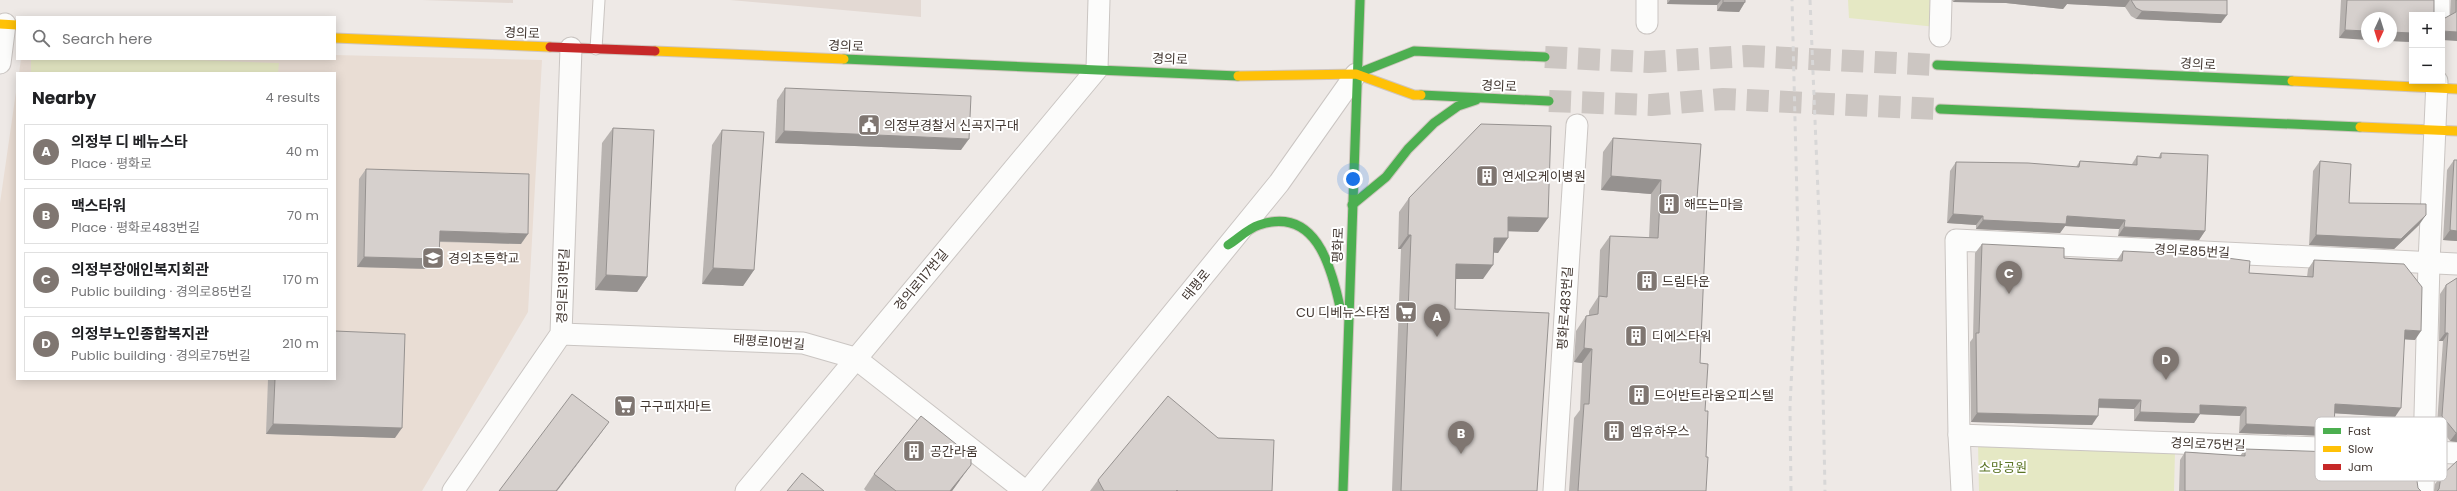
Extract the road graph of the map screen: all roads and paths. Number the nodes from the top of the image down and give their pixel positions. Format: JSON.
{"nodes":[{"id":1,"x":599,"y":0,"type":"edge"},
{"id":2,"x":1099,"y":0,"type":"edge"},
{"id":3,"x":1360,"y":0,"type":"edge"},
{"id":4,"x":1647,"y":0,"type":"edge"},
{"id":5,"x":1942,"y":0,"type":"edge"},
{"id":6,"x":2439,"y":0,"type":"edge"},
{"id":7,"x":2439,"y":12,"type":"edge"},
{"id":8,"x":1647,"y":23,"type":"dead end"},
{"id":9,"x":7,"y":25,"type":"edge"},
{"id":10,"x":1940,"y":36,"type":"dead end"},
{"id":11,"x":336,"y":38,"type":"edge"},
{"id":12,"x":571,"y":48,"type":"junction"},
{"id":13,"x":596,"y":49,"type":"junction"},
{"id":14,"x":1545,"y":57,"type":"tunnel mouth"},
{"id":15,"x":0,"y":63,"type":"edge"},
{"id":16,"x":1937,"y":65,"type":"tunnel mouth"},
{"id":17,"x":1097,"y":69,"type":"junction"},
{"id":18,"x":1356,"y":74,"type":"junction"},
{"id":19,"x":2444,"y":86,"type":"edge"},
{"id":20,"x":1480,"y":98,"type":"junction"},
{"id":21,"x":1549,"y":101,"type":"tunnel mouth"},
{"id":22,"x":1940,"y":109,"type":"tunnel mouth"},
{"id":23,"x":1576,"y":125,"type":"dead end"},
{"id":24,"x":2434,"y":130,"type":"junction"},
{"id":25,"x":2457,"y":131,"type":"edge"},
{"id":26,"x":1352,"y":205,"type":"junction"},
{"id":27,"x":1228,"y":245,"type":"junction"},
{"id":28,"x":2428,"y":262,"type":"junction"},
{"id":29,"x":2457,"y":264,"type":"edge"},
{"id":30,"x":561,"y":334,"type":"junction"},
{"id":31,"x":1347,"y":346,"type":"junction"},
{"id":32,"x":855,"y":358,"type":"junction"},
{"id":33,"x":2425,"y":417,"type":"edge"},
{"id":34,"x":1959,"y":435,"type":"junction"},
{"id":35,"x":2315,"y":448,"type":"edge"},
{"id":36,"x":2447,"y":453,"type":"edge"},
{"id":37,"x":2457,"y":453,"type":"edge"},
{"id":38,"x":2423,"y":481,"type":"edge"},
{"id":39,"x":453,"y":491,"type":"edge"},
{"id":40,"x":746,"y":491,"type":"edge"},
{"id":41,"x":1027,"y":491,"type":"edge"},
{"id":42,"x":1343,"y":491,"type":"edge"},
{"id":43,"x":1554,"y":491,"type":"edge"},
{"id":44,"x":1962,"y":491,"type":"edge"},
{"id":45,"x":2423,"y":491,"type":"edge"}],
"edges":[{"from":1,"to":13,"type":"lane"},
{"from":2,"to":17,"type":"street"},
{"from":3,"to":18,"type":"street","name":"평화로"},
{"from":4,"to":8,"type":"street"},
{"from":5,"to":10,"type":"street"},
{"from":6,"to":7,"type":"street"},
{"from":9,"to":15,"type":"street"},
{"from":11,"to":12,"type":"street","name":"경의로"},
{"from":12,"to":13,"type":"street","name":"경의로"},
{"from":12,"to":30,"type":"street","name":"경의로131번길"},
{"from":13,"to":17,"type":"street","name":"경의로"},
{"from":14,"to":18,"type":"street","name":"경의로"},
{"from":16,"to":19,"type":"street","name":"경의로"},
{"from":17,"to":18,"type":"street","name":"경의로"},
{"from":17,"to":32,"type":"street","name":"경의로117번길"},
{"from":18,"to":20,"type":"street","name":"경의로"},
{"from":18,"to":26,"type":"street","name":"평화로"},
{"from":18,"to":27,"type":"street","name":"태평로"},
{"from":19,"to":24,"type":"street"},
{"from":20,"to":21,"type":"street","name":"경의로"},
{"from":20,"to":26,"type":"street"},
{"from":22,"to":24,"type":"street"},
{"from":23,"to":43,"type":"street","name":"평화로483번길"},
{"from":24,"to":25,"type":"street"},
{"from":24,"to":28,"type":"street"},
{"from":26,"to":31,"type":"street","name":"평화로"},
{"from":27,"to":31,"type":"street"},
{"from":27,"to":41,"type":"street","name":"태평로"},
{"from":28,"to":29,"type":"street","name":"경의로85번길"},
{"from":28,"to":33,"type":"street"},
{"from":28,"to":34,"type":"street","name":"경의로85번길"},
{"from":30,"to":32,"type":"street","name":"태평로10번길"},
{"from":30,"to":39,"type":"street","name":"경의로131번길"},
{"from":31,"to":42,"type":"street","name":"평화로"},
{"from":32,"to":40,"type":"street","name":"경의로117번길"},
{"from":32,"to":41,"type":"street","name":"태평로10번길"},
{"from":34,"to":35,"type":"street","name":"경의로75번길"},
{"from":34,"to":44,"type":"street"},
{"from":36,"to":37,"type":"street","name":"경의로75번길"},
{"from":38,"to":45,"type":"street"}]}
